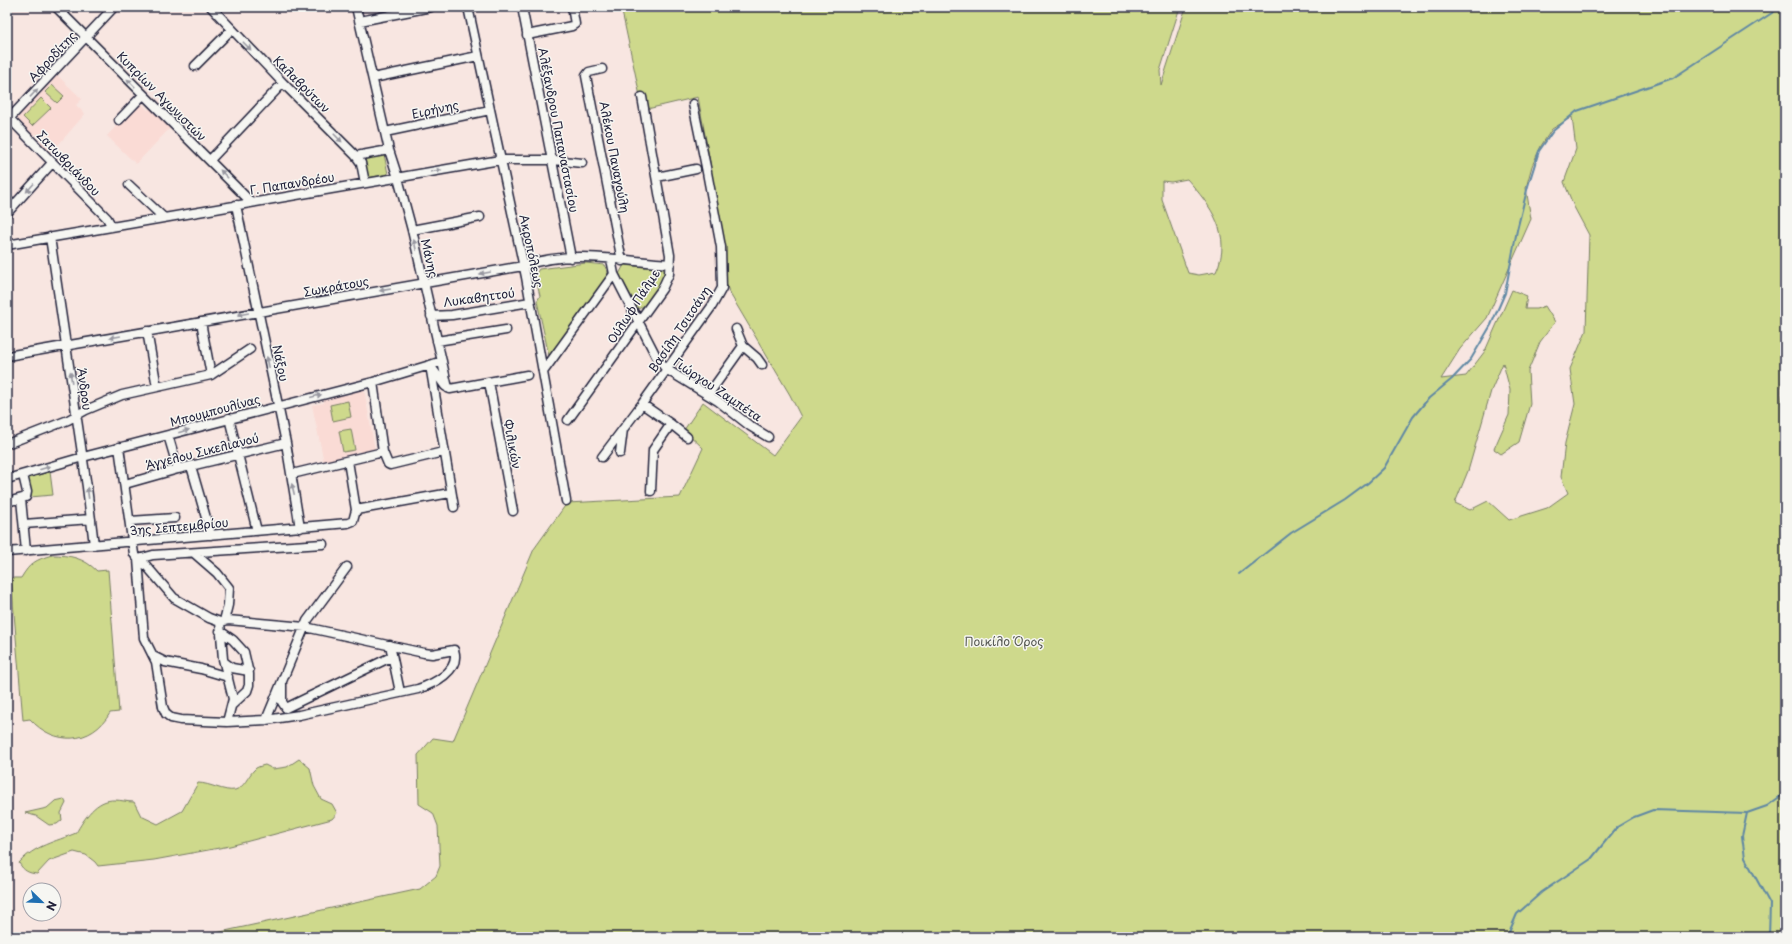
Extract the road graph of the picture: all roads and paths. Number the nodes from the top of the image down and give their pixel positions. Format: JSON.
{"nodes":[{"id":1,"x":56,"y":7,"type":"edge"},
{"id":2,"x":114,"y":7,"type":"edge"},
{"id":3,"x":211,"y":7,"type":"edge"},
{"id":4,"x":356,"y":7,"type":"edge"},
{"id":5,"x":431,"y":7,"type":"edge"},
{"id":6,"x":468,"y":7,"type":"edge"},
{"id":7,"x":522,"y":7,"type":"edge"},
{"id":8,"x":572,"y":7,"type":"edge"},
{"id":9,"x":360,"y":21,"type":"junction"},
{"id":10,"x":232,"y":29,"type":"junction"},
{"id":11,"x":527,"y":35,"type":"junction"},
{"id":12,"x":86,"y":37,"type":"junction"},
{"id":13,"x":478,"y":56,"type":"junction"},
{"id":14,"x":195,"y":66,"type":"dead end"},
{"id":15,"x":602,"y":68,"type":"dead end"},
{"id":16,"x":373,"y":78,"type":"junction"},
{"id":17,"x":283,"y":83,"type":"junction"},
{"id":18,"x":143,"y":95,"type":"junction"},
{"id":19,"x":642,"y":97,"type":"dead end"},
{"id":20,"x":693,"y":104,"type":"dead end"},
{"id":21,"x":490,"y":110,"type":"junction"},
{"id":22,"x":8,"y":119,"type":"edge"},
{"id":23,"x":119,"y":120,"type":"dead end"},
{"id":24,"x":385,"y":132,"type":"junction"},
{"id":25,"x":388,"y":150,"type":"junction"},
{"id":26,"x":356,"y":156,"type":"junction"},
{"id":27,"x":210,"y":160,"type":"junction"},
{"id":28,"x":500,"y":160,"type":"junction"},
{"id":29,"x":553,"y":160,"type":"junction"},
{"id":30,"x":52,"y":163,"type":"junction"},
{"id":31,"x":582,"y":163,"type":"dead end"},
{"id":32,"x":696,"y":169,"type":"dead end"},
{"id":33,"x":657,"y":177,"type":"junction"},
{"id":34,"x":398,"y":178,"type":"junction"},
{"id":35,"x":365,"y":183,"type":"junction"},
{"id":36,"x":129,"y":185,"type":"dead end"},
{"id":37,"x":251,"y":202,"type":"junction"},
{"id":38,"x":236,"y":204,"type":"junction"},
{"id":39,"x":7,"y":213,"type":"edge"},
{"id":40,"x":480,"y":217,"type":"dead end"},
{"id":41,"x":163,"y":218,"type":"junction"},
{"id":42,"x":112,"y":227,"type":"junction"},
{"id":43,"x":412,"y":230,"type":"junction"},
{"id":44,"x":50,"y":237,"type":"junction"},
{"id":45,"x":8,"y":244,"type":"edge"},
{"id":46,"x":571,"y":258,"type":"junction"},
{"id":47,"x":611,"y":259,"type":"junction"},
{"id":48,"x":622,"y":261,"type":"junction"},
{"id":49,"x":670,"y":264,"type":"junction"},
{"id":50,"x":523,"y":266,"type":"junction"},
{"id":51,"x":614,"y":274,"type":"junction"},
{"id":52,"x":424,"y":284,"type":"junction"},
{"id":53,"x":530,"y":302,"type":"junction"},
{"id":54,"x":258,"y":312,"type":"junction"},
{"id":55,"x":431,"y":316,"type":"junction"},
{"id":56,"x":639,"y":321,"type":"junction"},
{"id":57,"x":201,"y":322,"type":"junction"},
{"id":58,"x":736,"y":329,"type":"dead end"},
{"id":59,"x":506,"y":330,"type":"dead end"},
{"id":60,"x":147,"y":331,"type":"junction"},
{"id":61,"x":437,"y":341,"type":"junction"},
{"id":62,"x":67,"y":345,"type":"junction"},
{"id":63,"x":743,"y":346,"type":"junction"},
{"id":64,"x":250,"y":349,"type":"dead end"},
{"id":65,"x":7,"y":356,"type":"edge"},
{"id":66,"x":442,"y":361,"type":"junction"},
{"id":67,"x":430,"y":365,"type":"junction"},
{"id":68,"x":762,"y":365,"type":"dead end"},
{"id":69,"x":666,"y":369,"type":"junction"},
{"id":70,"x":543,"y":372,"type":"junction"},
{"id":71,"x":211,"y":375,"type":"junction"},
{"id":72,"x":527,"y":375,"type":"dead end"},
{"id":73,"x":373,"y":382,"type":"junction"},
{"id":74,"x":489,"y":382,"type":"junction"},
{"id":75,"x":157,"y":387,"type":"junction"},
{"id":76,"x":448,"y":389,"type":"junction"},
{"id":77,"x":708,"y":395,"type":"junction"},
{"id":78,"x":642,"y":404,"type":"junction"},
{"id":79,"x":278,"y":406,"type":"junction"},
{"id":80,"x":77,"y":415,"type":"junction"},
{"id":81,"x":228,"y":418,"type":"junction"},
{"id":82,"x":568,"y":420,"type":"dead end"},
{"id":83,"x":671,"y":424,"type":"junction"},
{"id":84,"x":624,"y":428,"type":"junction"},
{"id":85,"x":168,"y":435,"type":"junction"},
{"id":86,"x":687,"y":437,"type":"dead end"},
{"id":87,"x":768,"y":437,"type":"dead end"},
{"id":88,"x":286,"y":443,"type":"junction"},
{"id":89,"x":7,"y":444,"type":"edge"},
{"id":90,"x":119,"y":447,"type":"junction"},
{"id":91,"x":383,"y":452,"type":"junction"},
{"id":92,"x":443,"y":452,"type":"junction"},
{"id":93,"x":620,"y":453,"type":"dead end"},
{"id":94,"x":238,"y":454,"type":"junction"},
{"id":95,"x":83,"y":457,"type":"junction"},
{"id":96,"x":602,"y":457,"type":"dead end"},
{"id":97,"x":348,"y":461,"type":"junction"},
{"id":98,"x":191,"y":466,"type":"junction"},
{"id":99,"x":178,"y":469,"type":"junction"},
{"id":100,"x":292,"y":474,"type":"junction"},
{"id":101,"x":23,"y":475,"type":"junction"},
{"id":102,"x":7,"y":479,"type":"edge"},
{"id":103,"x":125,"y":484,"type":"junction"},
{"id":104,"x":651,"y":490,"type":"dead end"},
{"id":105,"x":450,"y":493,"type":"junction"},
{"id":106,"x":24,"y":498,"type":"junction"},
{"id":107,"x":566,"y":501,"type":"dead end"},
{"id":108,"x":7,"y":502,"type":"edge"},
{"id":109,"x":454,"y":508,"type":"dead end"},
{"id":110,"x":356,"y":510,"type":"junction"},
{"id":111,"x":513,"y":511,"type":"dead end"},
{"id":112,"x":176,"y":518,"type":"dead end"},
{"id":113,"x":91,"y":519,"type":"junction"},
{"id":114,"x":130,"y":521,"type":"junction"},
{"id":115,"x":24,"y":524,"type":"junction"},
{"id":116,"x":300,"y":528,"type":"junction"},
{"id":117,"x":257,"y":532,"type":"junction"},
{"id":118,"x":211,"y":535,"type":"junction"},
{"id":119,"x":133,"y":542,"type":"junction"},
{"id":120,"x":323,"y":544,"type":"dead end"},
{"id":121,"x":94,"y":545,"type":"junction"},
{"id":122,"x":26,"y":551,"type":"junction"},
{"id":123,"x":7,"y":552,"type":"edge"},
{"id":124,"x":194,"y":553,"type":"junction"},
{"id":125,"x":138,"y":558,"type":"junction"},
{"id":126,"x":347,"y":567,"type":"dead end"},
{"id":127,"x":222,"y":621,"type":"junction"},
{"id":128,"x":305,"y":627,"type":"junction"},
{"id":129,"x":220,"y":631,"type":"junction"},
{"id":130,"x":390,"y":645,"type":"junction"},
{"id":131,"x":153,"y":656,"type":"junction"},
{"id":132,"x":391,"y":658,"type":"junction"},
{"id":133,"x":224,"y":662,"type":"junction"},
{"id":134,"x":249,"y":671,"type":"junction"},
{"id":135,"x":228,"y":677,"type":"junction"},
{"id":136,"x":282,"y":679,"type":"junction"},
{"id":137,"x":400,"y":692,"type":"junction"},
{"id":138,"x":232,"y":705,"type":"junction"},
{"id":139,"x":266,"y":720,"type":"junction"},
{"id":140,"x":227,"y":722,"type":"junction"}],
"edges":[{"from":1,"to":12,"type":"street","name":"Κυπρίων Αγωνιστών"},
{"from":2,"to":12,"type":"street","name":"Αφροδίτης"},
{"from":3,"to":10,"type":"street","name":"Καλαβρύτων"},
{"from":4,"to":9,"type":"street","name":"Μάνης"},
{"from":5,"to":9,"type":"street"},
{"from":6,"to":13,"type":"street","name":"Ακροπόλεως"},
{"from":7,"to":11,"type":"street","name":"Αλέξανδρου Παπαναστασίου"},
{"from":8,"to":11,"type":"street"},
{"from":9,"to":16,"type":"street","name":"Μάνης"},
{"from":10,"to":14,"type":"street"},
{"from":10,"to":17,"type":"street","name":"Καλαβρύτων","one_way":true},
{"from":11,"to":29,"type":"street","name":"Αλέξανδρου Παπαναστασίου"},
{"from":18,"to":12,"type":"street","name":"Κυπρίων Αγωνιστών","one_way":true},
{"from":22,"to":12,"type":"street","name":"Αφροδίτης","one_way":true},
{"from":13,"to":16,"type":"street"},
{"from":13,"to":21,"type":"street","name":"Ακροπόλεως"},
{"from":15,"to":48,"type":"street","name":"Αλέκου Παναγούλη"},
{"from":16,"to":24,"type":"street","name":"Μάνης"},
{"from":17,"to":26,"type":"street","name":"Καλαβρύτων","one_way":true},
{"from":17,"to":27,"type":"street"},
{"from":18,"to":23,"type":"street"},
{"from":18,"to":27,"type":"street","name":"Κυπρίων Αγωνιστών"},
{"from":19,"to":33,"type":"street","name":"Ούλωφ Πάλμε"},
{"from":20,"to":69,"type":"street","name":"Βασίλη Τσιτσάνη"},
{"from":21,"to":24,"type":"street","name":"Ειρήνης"},
{"from":21,"to":28,"type":"street","name":"Ακροπόλεως"},
{"from":22,"to":30,"type":"street","name":"Σατωβριάνδου"},
{"from":24,"to":25,"type":"street","name":"Μάνης"},
{"from":25,"to":26,"type":"street"},
{"from":25,"to":34,"type":"street","name":"Μάνης"},
{"from":26,"to":35,"type":"street","name":"Καλαβρύτων"},
{"from":37,"to":27,"type":"street","name":"Κυπρίων Αγωνιστών","one_way":true},
{"from":28,"to":29,"type":"street","name":"Γ. Παπανδρέου"},
{"from":34,"to":28,"type":"street","name":"Γ. Παπανδρέου","one_way":true},
{"from":28,"to":50,"type":"street","name":"Ακροπόλεως"},
{"from":29,"to":31,"type":"street","name":"Γ. Παπανδρέου"},
{"from":29,"to":46,"type":"street","name":"Αλέξανδρου Παπαναστασίου"},
{"from":30,"to":39,"type":"street","one_way":true},
{"from":30,"to":42,"type":"street","name":"Σατωβριάνδου"},
{"from":32,"to":33,"type":"street"},
{"from":33,"to":49,"type":"street","name":"Ούλωφ Πάλμε"},
{"from":34,"to":35,"type":"street","name":"Γ. Παπανδρέου"},
{"from":34,"to":43,"type":"street","name":"Μάνης"},
{"from":35,"to":37,"type":"street","name":"Γ. Παπανδρέου"},
{"from":36,"to":41,"type":"street"},
{"from":37,"to":38,"type":"street","name":"Γ. Παπανδρέου"},
{"from":38,"to":41,"type":"street","name":"Γ. Παπανδρέου"},
{"from":38,"to":54,"type":"street","name":"Νάξου"},
{"from":40,"to":43,"type":"street"},
{"from":41,"to":42,"type":"street","name":"Γ. Παπανδρέου"},
{"from":42,"to":44,"type":"street","name":"Γ. Παπανδρέου"},
{"from":52,"to":43,"type":"street","name":"Μάνης","one_way":true},
{"from":44,"to":45,"type":"street","name":"Γ. Παπανδρέου"},
{"from":44,"to":62,"type":"street","name":"Άνδρου"},
{"from":46,"to":47,"type":"street","name":"Σωκράτους"},
{"from":46,"to":50,"type":"street","name":"Σωκράτους"},
{"from":47,"to":48,"type":"street","name":"Σωκράτους"},
{"from":47,"to":51,"type":"street"},
{"from":48,"to":49,"type":"street","name":"Σωκράτους"},
{"from":49,"to":56,"type":"street","name":"Ούλωφ Πάλμε"},
{"from":50,"to":52,"type":"street","name":"Σωκράτους","one_way":true},
{"from":50,"to":53,"type":"street","name":"Ακροπόλεως"},
{"from":51,"to":56,"type":"street","name":"Γιώργου Ζαμπέτα"},
{"from":51,"to":70,"type":"street"},
{"from":52,"to":54,"type":"street","name":"Σωκράτους","one_way":true},
{"from":52,"to":55,"type":"street","name":"Μάνης"},
{"from":53,"to":55,"type":"street","name":"Λυκαβηττού"},
{"from":53,"to":70,"type":"street","name":"Ακροπόλεως"},
{"from":54,"to":57,"type":"street","name":"Σωκράτους","one_way":true},
{"from":79,"to":54,"type":"street","name":"Νάξου","one_way":true},
{"from":55,"to":61,"type":"street","name":"Μάνης"},
{"from":56,"to":69,"type":"street","name":"Γιώργου Ζαμπέτα"},
{"from":56,"to":82,"type":"street","name":"Ούλωφ Πάλμε"},
{"from":57,"to":60,"type":"street","name":"Σωκράτους"},
{"from":57,"to":71,"type":"street"},
{"from":58,"to":63,"type":"street"},
{"from":59,"to":61,"type":"street"},
{"from":60,"to":62,"type":"street","name":"Σωκράτους","one_way":true},
{"from":60,"to":75,"type":"street"},
{"from":61,"to":66,"type":"street","name":"Μάνης"},
{"from":62,"to":65,"type":"street","name":"Σωκράτους"},
{"from":80,"to":62,"type":"street","name":"Άνδρου","one_way":true},
{"from":63,"to":68,"type":"street"},
{"from":63,"to":77,"type":"street"},
{"from":64,"to":71,"type":"street"},
{"from":66,"to":67,"type":"street"},
{"from":66,"to":76,"type":"street","name":"Μάνης"},
{"from":67,"to":73,"type":"street","name":"Μπουμπουλίνας"},
{"from":67,"to":76,"type":"street"},
{"from":67,"to":92,"type":"street"},
{"from":69,"to":77,"type":"street","name":"Γιώργου Ζαμπέτα"},
{"from":69,"to":78,"type":"street","name":"Βασίλη Τσιτσάνη"},
{"from":70,"to":107,"type":"street","name":"Ακροπόλεως"},
{"from":71,"to":75,"type":"street"},
{"from":72,"to":74,"type":"street"},
{"from":79,"to":73,"type":"street","name":"Μπουμπουλίνας","one_way":true},
{"from":73,"to":91,"type":"street"},
{"from":74,"to":76,"type":"street"},
{"from":74,"to":111,"type":"street","name":"Φιλικών"},
{"from":75,"to":80,"type":"street"},
{"from":77,"to":87,"type":"street","name":"Γιώργου Ζαμπέτα"},
{"from":78,"to":83,"type":"street"},
{"from":78,"to":84,"type":"street","name":"Βασίλη Τσιτσάνη"},
{"from":79,"to":81,"type":"street","name":"Μπουμπουλίνας"},
{"from":79,"to":88,"type":"street","name":"Νάξου"},
{"from":80,"to":89,"type":"street"},
{"from":80,"to":95,"type":"street","name":"Άνδρου"},
{"from":85,"to":81,"type":"street","name":"Μπουμπουλίνας","one_way":true},
{"from":81,"to":94,"type":"street"},
{"from":83,"to":86,"type":"street"},
{"from":83,"to":104,"type":"street"},
{"from":84,"to":93,"type":"street"},
{"from":84,"to":96,"type":"street","name":"Βασίλη Τσιτσάνη"},
{"from":85,"to":90,"type":"street","name":"Μπουμπουλίνας"},
{"from":85,"to":99,"type":"street"},
{"from":88,"to":94,"type":"street","name":"Άγγελου Σικελιανού"},
{"from":88,"to":100,"type":"street","name":"Νάξου"},
{"from":90,"to":95,"type":"street","name":"Μπουμπουλίνας"},
{"from":90,"to":103,"type":"street"},
{"from":91,"to":92,"type":"street"},
{"from":91,"to":97,"type":"street"},
{"from":92,"to":105,"type":"street"},
{"from":94,"to":98,"type":"street","name":"Άγγελου Σικελιανού"},
{"from":94,"to":117,"type":"street"},
{"from":101,"to":95,"type":"street","name":"Μπουμπουλίνας","one_way":true},
{"from":113,"to":95,"type":"street","name":"Άνδρου","one_way":true},
{"from":97,"to":100,"type":"street"},
{"from":97,"to":110,"type":"street"},
{"from":98,"to":99,"type":"street","name":"Άγγελου Σικελιανού"},
{"from":98,"to":118,"type":"street"},
{"from":99,"to":103,"type":"street","name":"Άγγελου Σικελιανού"},
{"from":116,"to":100,"type":"street","name":"Νάξου","one_way":true},
{"from":101,"to":102,"type":"street","name":"Μπουμπουλίνας"},
{"from":101,"to":106,"type":"street"},
{"from":103,"to":114,"type":"street"},
{"from":105,"to":109,"type":"street"},
{"from":105,"to":110,"type":"street"},
{"from":106,"to":108,"type":"street"},
{"from":106,"to":115,"type":"street"},
{"from":110,"to":116,"type":"street","name":"3ης Σεπτεμβρίου"},
{"from":112,"to":114,"type":"street"},
{"from":113,"to":115,"type":"street"},
{"from":113,"to":121,"type":"street","name":"Άνδρου"},
{"from":114,"to":119,"type":"street"},
{"from":115,"to":122,"type":"street"},
{"from":116,"to":117,"type":"street","name":"3ης Σεπτεμβρίου"},
{"from":117,"to":118,"type":"street","name":"3ης Σεπτεμβρίου"},
{"from":118,"to":119,"type":"street","name":"3ης Σεπτεμβρίου"},
{"from":119,"to":121,"type":"street","name":"3ης Σεπτεμβρίου"},
{"from":119,"to":125,"type":"street"},
{"from":120,"to":124,"type":"street"},
{"from":121,"to":122,"type":"street","name":"3ης Σεπτεμβρίου"},
{"from":122,"to":123,"type":"street","name":"3ης Σεπτεμβρίου"},
{"from":124,"to":125,"type":"street"},
{"from":124,"to":127,"type":"street"},
{"from":125,"to":127,"type":"street"},
{"from":125,"to":131,"type":"street"},
{"from":126,"to":128,"type":"street"},
{"from":127,"to":128,"type":"street"},
{"from":127,"to":129,"type":"street"},
{"from":128,"to":130,"type":"street"},
{"from":128,"to":136,"type":"street"},
{"from":129,"to":133,"type":"street"},
{"from":129,"to":134,"type":"street"},
{"from":130,"to":132,"type":"street"},
{"from":130,"to":137,"type":"street"},
{"from":131,"to":135,"type":"street"},
{"from":131,"to":140,"type":"street"},
{"from":132,"to":136,"type":"street"},
{"from":132,"to":137,"type":"street"},
{"from":133,"to":134,"type":"street"},
{"from":133,"to":135,"type":"street"},
{"from":134,"to":138,"type":"street"},
{"from":135,"to":138,"type":"street"},
{"from":136,"to":139,"type":"street"},
{"from":137,"to":139,"type":"street"},
{"from":138,"to":140,"type":"street"},
{"from":139,"to":140,"type":"street"}]}
